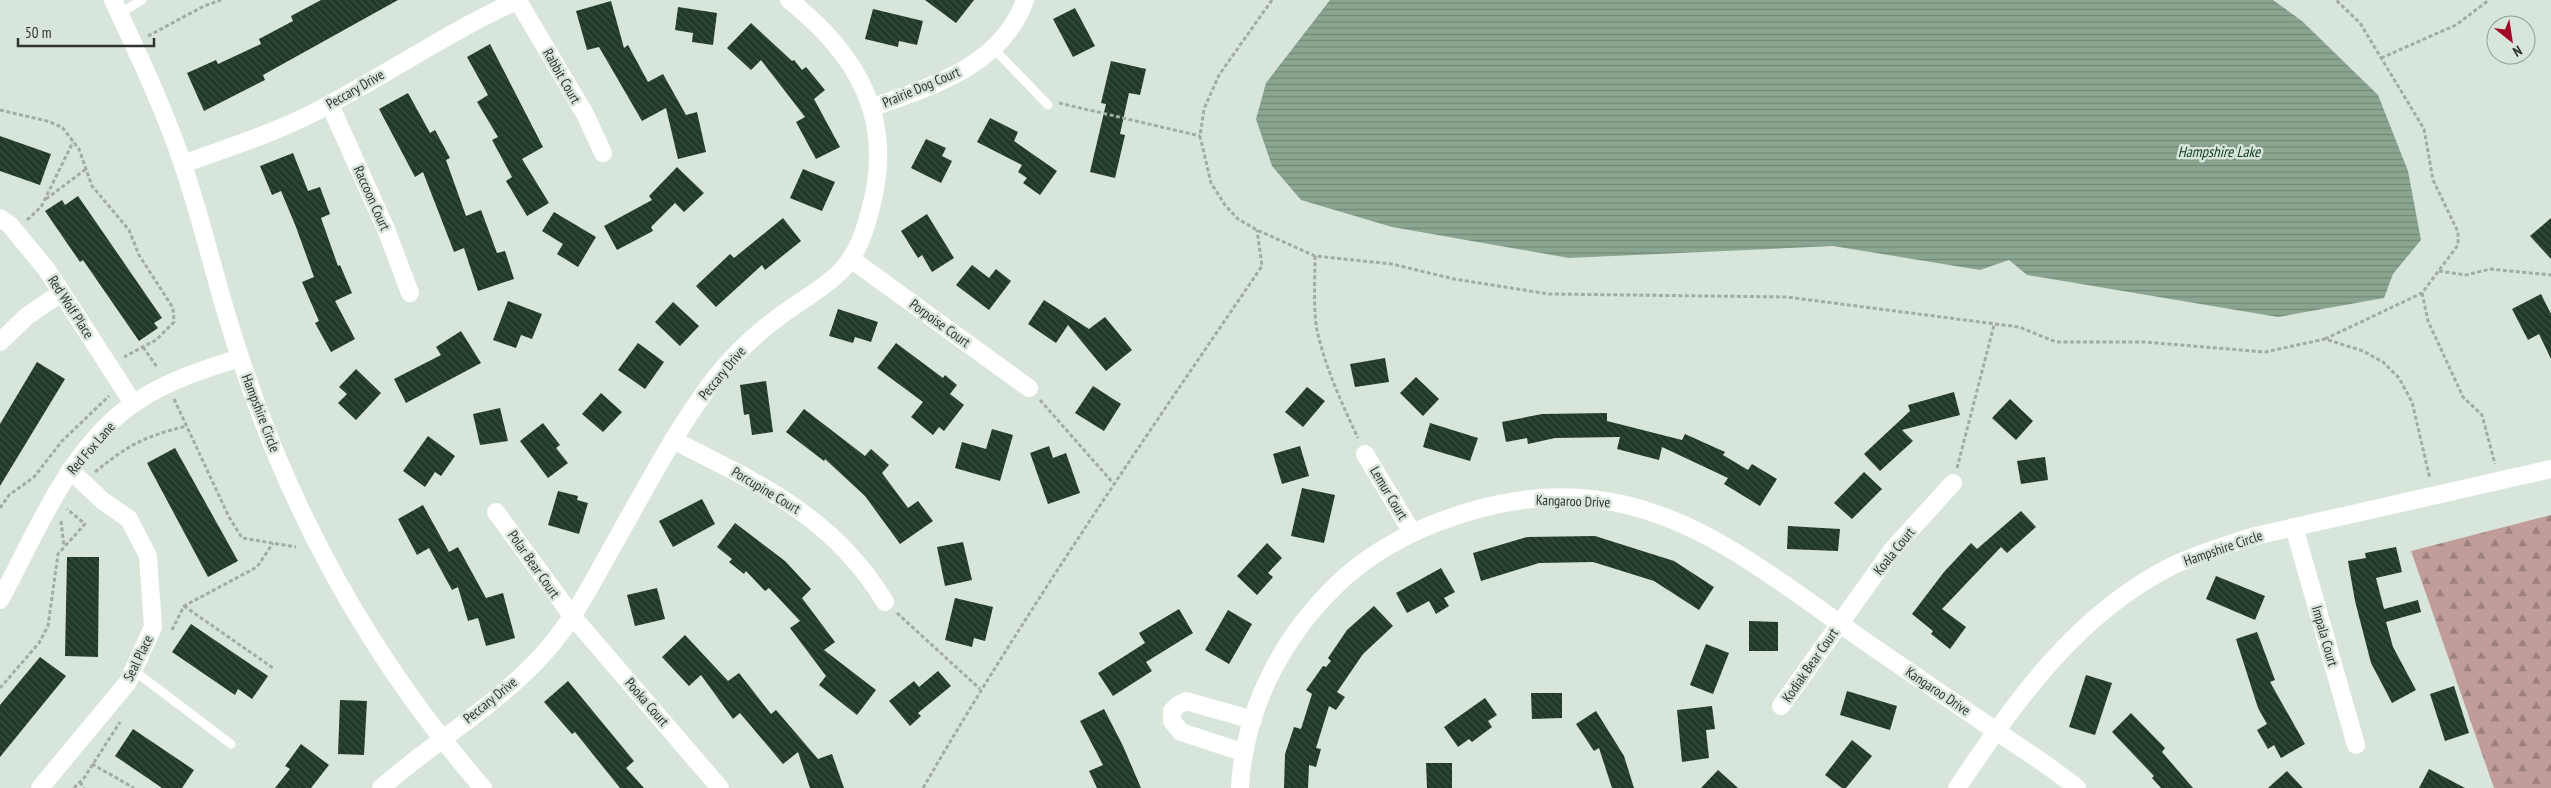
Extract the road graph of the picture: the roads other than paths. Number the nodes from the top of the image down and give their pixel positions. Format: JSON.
{"nodes":[{"id":1,"x":142,"y":0,"type":"edge"},
{"id":2,"x":519,"y":0,"type":"edge"},
{"id":3,"x":789,"y":0,"type":"edge"},
{"id":4,"x":1025,"y":0,"type":"edge"},
{"id":5,"x":116,"y":7,"type":"edge"},
{"id":6,"x":994,"y":49,"type":"junction"},
{"id":7,"x":330,"y":105,"type":"junction"},
{"id":8,"x":1048,"y":105,"type":"road end"},
{"id":9,"x":873,"y":107,"type":"junction"},
{"id":10,"x":603,"y":153,"type":"dead end"},
{"id":11,"x":183,"y":164,"type":"junction"},
{"id":12,"x":0,"y":218,"type":"edge"},
{"id":13,"x":851,"y":259,"type":"junction"},
{"id":14,"x":61,"y":293,"type":"junction"},
{"id":15,"x":410,"y":293,"type":"dead end"},
{"id":16,"x":0,"y":342,"type":"edge"},
{"id":17,"x":240,"y":358,"type":"junction"},
{"id":18,"x":1029,"y":388,"type":"road end"},
{"id":19,"x":134,"y":404,"type":"junction"},
{"id":20,"x":673,"y":440,"type":"junction"},
{"id":21,"x":1365,"y":454,"type":"road end"},
{"id":22,"x":2551,"y":469,"type":"edge"},
{"id":23,"x":70,"y":470,"type":"junction"},
{"id":24,"x":1953,"y":483,"type":"road end"},
{"id":25,"x":496,"y":512,"type":"dead end"},
{"id":26,"x":2294,"y":527,"type":"junction"},
{"id":27,"x":1412,"y":532,"type":"junction"},
{"id":28,"x":0,"y":600,"type":"edge"},
{"id":29,"x":885,"y":602,"type":"road end"},
{"id":30,"x":572,"y":617,"type":"junction"},
{"id":31,"x":1839,"y":623,"type":"junction"},
{"id":32,"x":133,"y":670,"type":"junction"},
{"id":33,"x":1781,"y":706,"type":"dead end"},
{"id":34,"x":1253,"y":720,"type":"junction"},
{"id":35,"x":1995,"y":731,"type":"junction"},
{"id":36,"x":440,"y":739,"type":"junction"},
{"id":37,"x":232,"y":744,"type":"dead end"},
{"id":38,"x":2356,"y":745,"type":"dead end"},
{"id":39,"x":1242,"y":752,"type":"junction"},
{"id":40,"x":40,"y":788,"type":"edge"},
{"id":41,"x":381,"y":788,"type":"edge"},
{"id":42,"x":483,"y":788,"type":"edge"},
{"id":43,"x":720,"y":788,"type":"edge"},
{"id":44,"x":1240,"y":788,"type":"edge"},
{"id":45,"x":1956,"y":788,"type":"edge"},
{"id":46,"x":2077,"y":788,"type":"edge"}],
"edges":[{"from":1,"to":5,"type":"lane"},
{"from":2,"to":7,"type":"street","name":"Peccary Drive"},
{"from":2,"to":10,"type":"street","name":"Rabbit Court"},
{"from":3,"to":9,"type":"street","name":"Peccary Drive"},
{"from":4,"to":6,"type":"street","name":"Prairie Dog Court"},
{"from":5,"to":11,"type":"street","name":"Hampshire Circle"},
{"from":6,"to":8,"type":"lane"},
{"from":6,"to":9,"type":"street","name":"Prairie Dog Court"},
{"from":7,"to":11,"type":"street","name":"Peccary Drive"},
{"from":7,"to":15,"type":"street","name":"Raccoon Court"},
{"from":9,"to":13,"type":"street","name":"Peccary Drive"},
{"from":11,"to":17,"type":"street","name":"Hampshire Circle"},
{"from":12,"to":14,"type":"street","name":"Red Wolf Place"},
{"from":13,"to":18,"type":"street","name":"Porpoise Court"},
{"from":13,"to":20,"type":"street","name":"Peccary Drive"},
{"from":14,"to":16,"type":"street"},
{"from":14,"to":19,"type":"street","name":"Red Wolf Place"},
{"from":17,"to":19,"type":"street","name":"Red Fox Lane"},
{"from":17,"to":36,"type":"street","name":"Hampshire Circle"},
{"from":19,"to":23,"type":"street","name":"Red Fox Lane"},
{"from":20,"to":29,"type":"street","name":"Porcupine Court"},
{"from":20,"to":30,"type":"street","name":"Peccary Drive"},
{"from":21,"to":27,"type":"street","name":"Lemur Court"},
{"from":22,"to":26,"type":"street","name":"Hampshire Circle"},
{"from":23,"to":28,"type":"street","name":"Red Fox Lane"},
{"from":23,"to":32,"type":"street","name":"Seal Place"},
{"from":24,"to":31,"type":"street","name":"Koala Court"},
{"from":25,"to":30,"type":"street","name":"Polar Bear Court"},
{"from":26,"to":35,"type":"street","name":"Hampshire Circle"},
{"from":26,"to":38,"type":"street","name":"Impala Court"},
{"from":27,"to":31,"type":"street","name":"Kangaroo Drive"},
{"from":27,"to":34,"type":"street","name":"Kangaroo Drive"},
{"from":30,"to":36,"type":"street","name":"Peccary Drive"},
{"from":30,"to":43,"type":"street","name":"Pooka Court"},
{"from":31,"to":33,"type":"street","name":"Kodiak Bear Court"},
{"from":31,"to":35,"type":"street","name":"Kangaroo Drive"},
{"from":32,"to":37,"type":"lane"},
{"from":32,"to":40,"type":"street","name":"Seal Place"},
{"from":34,"to":39,"type":"street","name":"Kangaroo Drive"},
{"from":34,"to":39,"type":"street"},
{"from":35,"to":45,"type":"street","name":"Hampshire Circle"},
{"from":35,"to":46,"type":"street","name":"Kangaroo Drive"},
{"from":36,"to":41,"type":"street","name":"Peccary Drive"},
{"from":36,"to":42,"type":"street","name":"Hampshire Circle"},
{"from":39,"to":44,"type":"street","name":"Kangaroo Drive"}]}
